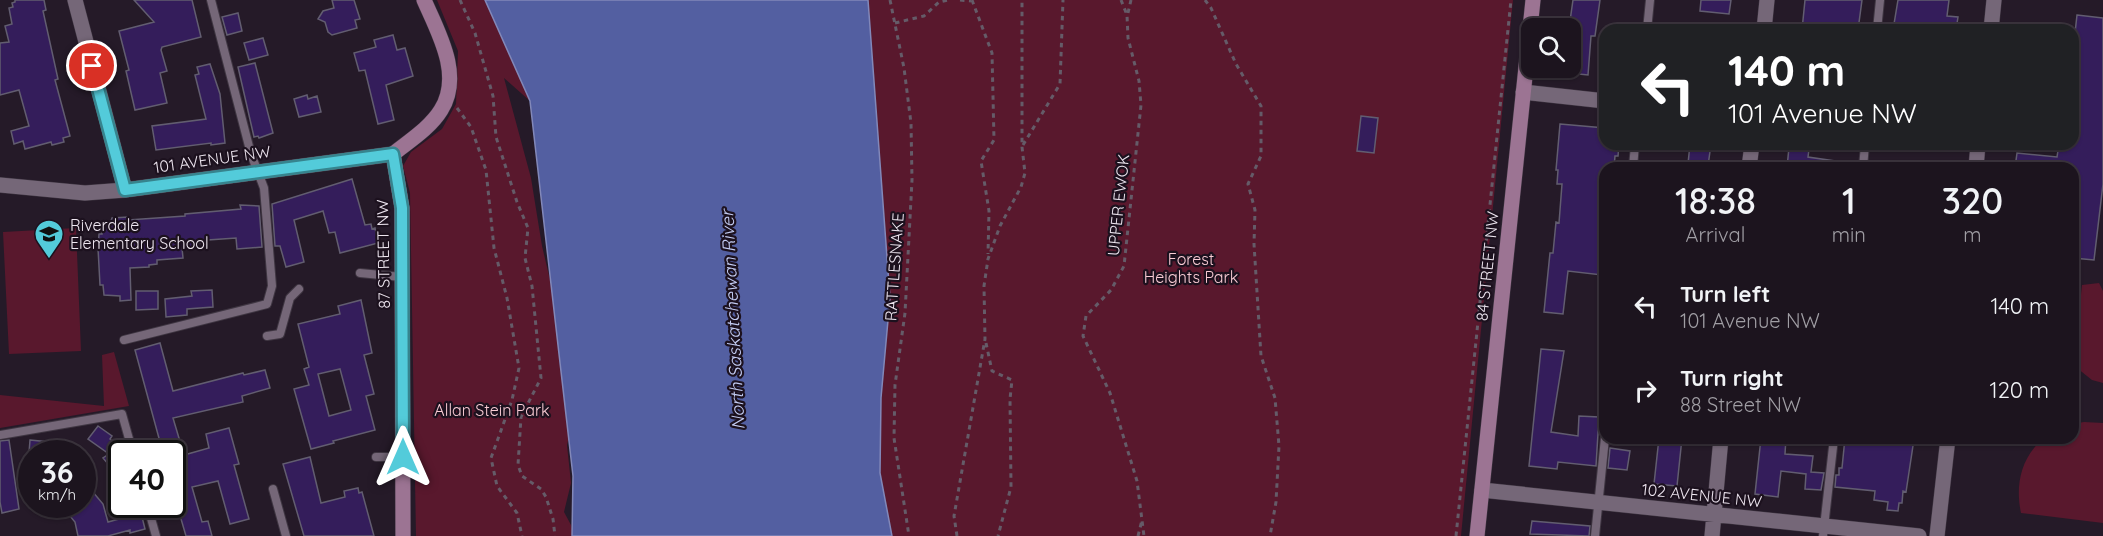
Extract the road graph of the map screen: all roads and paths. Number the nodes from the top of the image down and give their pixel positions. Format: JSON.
{"nodes":[{"id":1,"x":75,"y":0,"type":"edge"},
{"id":2,"x":211,"y":0,"type":"edge"},
{"id":3,"x":424,"y":0,"type":"edge"},
{"id":4,"x":460,"y":0,"type":"edge"},
{"id":5,"x":890,"y":0,"type":"edge"},
{"id":6,"x":948,"y":0,"type":"edge"},
{"id":7,"x":960,"y":0,"type":"edge"},
{"id":8,"x":1022,"y":0,"type":"edge"},
{"id":9,"x":1063,"y":0,"type":"edge"},
{"id":10,"x":1121,"y":0,"type":"edge"},
{"id":11,"x":1131,"y":0,"type":"edge"},
{"id":12,"x":1205,"y":0,"type":"edge"},
{"id":13,"x":1511,"y":0,"type":"edge"},
{"id":14,"x":1533,"y":0,"type":"edge"},
{"id":15,"x":1650,"y":0,"type":"edge"},
{"id":16,"x":1767,"y":0,"type":"edge"},
{"id":17,"x":1880,"y":0,"type":"edge"},
{"id":18,"x":1994,"y":0,"type":"edge"},
{"id":19,"x":972,"y":1,"type":"edge"},
{"id":20,"x":1127,"y":15,"type":"junction"},
{"id":21,"x":895,"y":23,"type":"junction"},
{"id":22,"x":1648,"y":24,"type":"edge"},
{"id":23,"x":1765,"y":24,"type":"edge"},
{"id":24,"x":1878,"y":24,"type":"edge"},
{"id":25,"x":1992,"y":24,"type":"edge"},
{"id":26,"x":1523,"y":92,"type":"junction"},
{"id":27,"x":446,"y":94,"type":"junction"},
{"id":28,"x":1599,"y":100,"type":"edge"},
{"id":29,"x":1022,"y":147,"type":"junction"},
{"id":30,"x":393,"y":154,"type":"junction"},
{"id":31,"x":258,"y":171,"type":"junction"},
{"id":32,"x":0,"y":185,"type":"edge"},
{"id":33,"x":125,"y":190,"type":"junction"},
{"id":34,"x":988,"y":258,"type":"junction"},
{"id":35,"x":360,"y":273,"type":"dead end"},
{"id":36,"x":402,"y":277,"type":"junction"},
{"id":37,"x":299,"y":289,"type":"dead end"},
{"id":38,"x":267,"y":336,"type":"dead end"},
{"id":39,"x":985,"y":339,"type":"junction"},
{"id":40,"x":124,"y":340,"type":"dead end"},
{"id":41,"x":0,"y":435,"type":"edge"},
{"id":42,"x":129,"y":440,"type":"edge"},
{"id":43,"x":1604,"y":444,"type":"edge"},
{"id":44,"x":1721,"y":444,"type":"edge"},
{"id":45,"x":1833,"y":444,"type":"edge"},
{"id":46,"x":1947,"y":444,"type":"edge"},
{"id":47,"x":376,"y":457,"type":"dead end"},
{"id":48,"x":403,"y":457,"type":"junction"},
{"id":49,"x":273,"y":489,"type":"dead end"},
{"id":50,"x":1482,"y":490,"type":"junction"},
{"id":51,"x":1599,"y":502,"type":"junction"},
{"id":52,"x":1714,"y":514,"type":"junction"},
{"id":53,"x":151,"y":518,"type":"edge"},
{"id":54,"x":1142,"y":518,"type":"junction"},
{"id":55,"x":1824,"y":531,"type":"edge"},
{"id":56,"x":156,"y":536,"type":"edge"},
{"id":57,"x":286,"y":536,"type":"edge"},
{"id":58,"x":403,"y":536,"type":"edge"},
{"id":59,"x":522,"y":536,"type":"edge"},
{"id":60,"x":555,"y":536,"type":"edge"},
{"id":61,"x":909,"y":536,"type":"edge"},
{"id":62,"x":957,"y":536,"type":"edge"},
{"id":63,"x":998,"y":536,"type":"edge"},
{"id":64,"x":1138,"y":536,"type":"edge"},
{"id":65,"x":1144,"y":536,"type":"edge"},
{"id":66,"x":1270,"y":536,"type":"edge"},
{"id":67,"x":1456,"y":536,"type":"edge"},
{"id":68,"x":1477,"y":536,"type":"edge"},
{"id":69,"x":1595,"y":536,"type":"edge"},
{"id":70,"x":1712,"y":536,"type":"edge"},
{"id":71,"x":1919,"y":536,"type":"edge"},
{"id":72,"x":1937,"y":536,"type":"edge"}],
"edges":[{"from":1,"to":33,"type":"street"},
{"from":2,"to":31,"type":"lane"},
{"from":3,"to":27,"type":"street"},
{"from":4,"to":60,"type":"path"},
{"from":5,"to":21,"type":"path","name":"RATTLESNAKE"},
{"from":6,"to":21,"type":"path"},
{"from":7,"to":19,"type":"path"},
{"from":8,"to":29,"type":"path"},
{"from":9,"to":29,"type":"path"},
{"from":10,"to":20,"type":"path","name":"UPPER EWOK"},
{"from":11,"to":20,"type":"path"},
{"from":12,"to":66,"type":"path"},
{"from":13,"to":67,"type":"path"},
{"from":14,"to":26,"type":"street","name":"84 STREET NW"},
{"from":15,"to":22,"type":"lane"},
{"from":16,"to":23,"type":"street"},
{"from":17,"to":24,"type":"lane"},
{"from":18,"to":25,"type":"street"},
{"from":19,"to":34,"type":"path"},
{"from":20,"to":54,"type":"path","name":"UPPER EWOK"},
{"from":21,"to":61,"type":"path","name":"RATTLESNAKE"},
{"from":26,"to":28,"type":"street"},
{"from":26,"to":50,"type":"street","name":"84 STREET NW"},
{"from":27,"to":30,"type":"street"},
{"from":27,"to":59,"type":"path"},
{"from":29,"to":34,"type":"path"},
{"from":30,"to":31,"type":"street","name":"101 AVENUE NW"},
{"from":30,"to":36,"type":"street","name":"87 STREET NW"},
{"from":31,"to":33,"type":"street","name":"101 AVENUE NW"},
{"from":31,"to":40,"type":"lane"},
{"from":32,"to":33,"type":"street","name":"101 AVENUE NW"},
{"from":34,"to":39,"type":"path"},
{"from":35,"to":36,"type":"lane"},
{"from":36,"to":48,"type":"street","name":"87 STREET NW"},
{"from":37,"to":38,"type":"lane"},
{"from":39,"to":62,"type":"path"},
{"from":39,"to":63,"type":"path"},
{"from":41,"to":42,"type":"lane"},
{"from":43,"to":51,"type":"lane"},
{"from":44,"to":52,"type":"street"},
{"from":45,"to":55,"type":"lane"},
{"from":46,"to":72,"type":"street"},
{"from":47,"to":48,"type":"lane"},
{"from":48,"to":58,"type":"street","name":"87 STREET NW"},
{"from":49,"to":57,"type":"lane"},
{"from":50,"to":51,"type":"street","name":"102 AVENUE NW"},
{"from":50,"to":68,"type":"street","name":"84 STREET NW"},
{"from":51,"to":52,"type":"street","name":"102 AVENUE NW"},
{"from":51,"to":69,"type":"lane"},
{"from":52,"to":55,"type":"street","name":"102 AVENUE NW"},
{"from":52,"to":70,"type":"street"},
{"from":53,"to":56,"type":"lane"},
{"from":54,"to":64,"type":"path"},
{"from":54,"to":65,"type":"path","name":"UPPER EWOK"},
{"from":55,"to":71,"type":"street","name":"102 AVENUE NW"}]}
